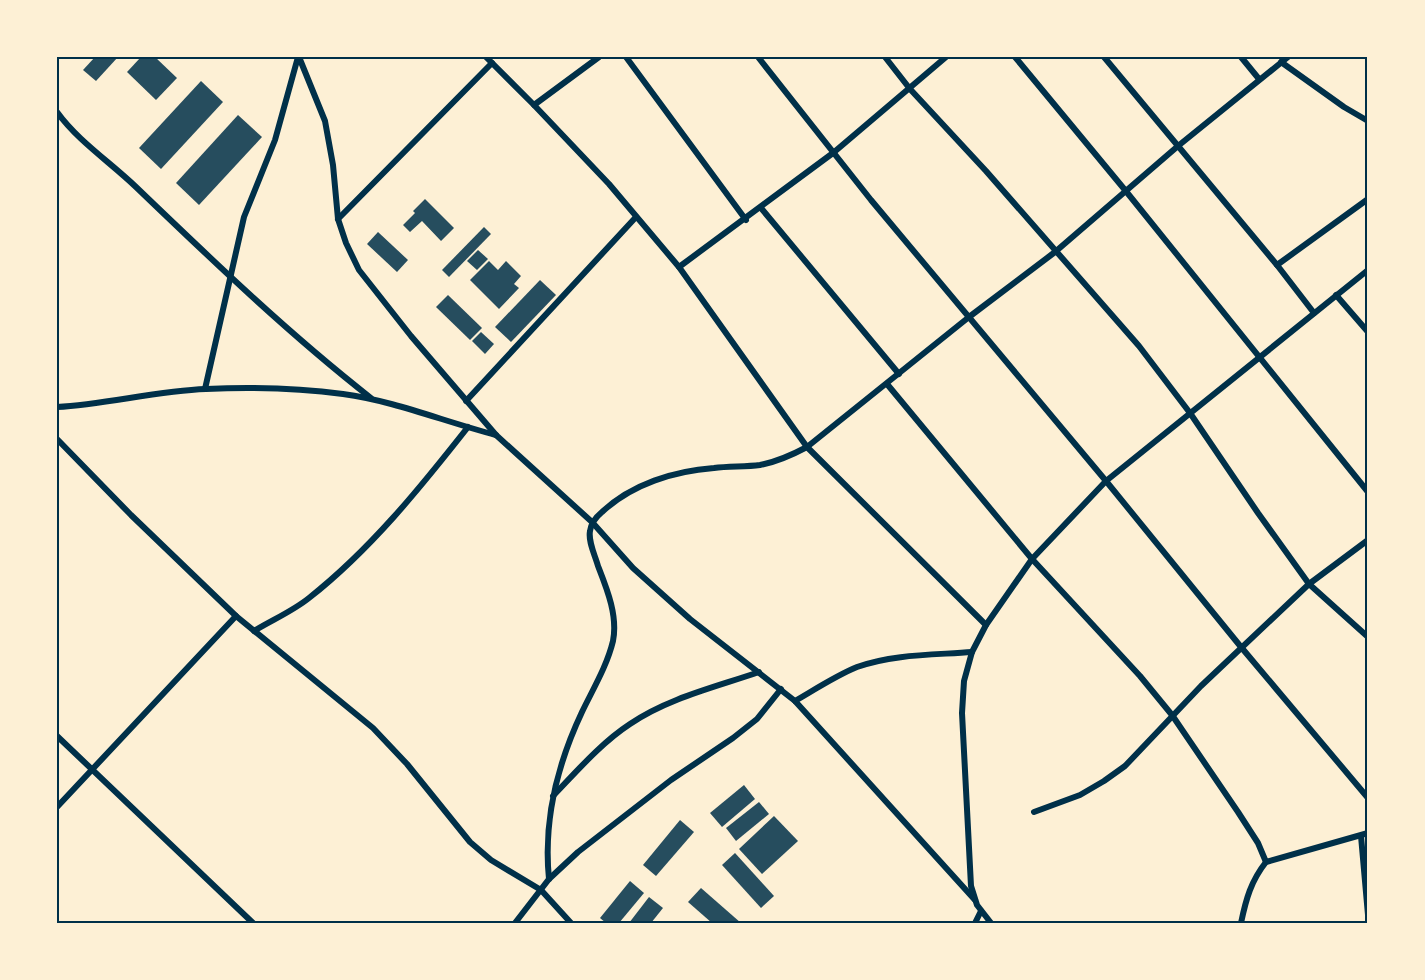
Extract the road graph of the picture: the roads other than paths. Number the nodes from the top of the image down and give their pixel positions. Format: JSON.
{"nodes":[{"id":1,"x":298,"y":57,"type":"edge"},
{"id":2,"x":486,"y":57,"type":"edge"},
{"id":3,"x":599,"y":57,"type":"edge"},
{"id":4,"x":626,"y":57,"type":"edge"},
{"id":5,"x":758,"y":57,"type":"edge"},
{"id":6,"x":885,"y":57,"type":"edge"},
{"id":7,"x":946,"y":57,"type":"edge"},
{"id":8,"x":1015,"y":57,"type":"edge"},
{"id":9,"x":1104,"y":57,"type":"edge"},
{"id":10,"x":1241,"y":57,"type":"edge"},
{"id":11,"x":1288,"y":57,"type":"edge"},
{"id":12,"x":1281,"y":62,"type":"junction"},
{"id":13,"x":492,"y":63,"type":"junction"},
{"id":14,"x":1259,"y":79,"type":"junction"},
{"id":15,"x":910,"y":89,"type":"junction"},
{"id":16,"x":534,"y":105,"type":"junction"},
{"id":17,"x":57,"y":112,"type":"edge"},
{"id":18,"x":1368,"y":121,"type":"edge"},
{"id":19,"x":1178,"y":146,"type":"junction"},
{"id":20,"x":833,"y":153,"type":"junction"},
{"id":21,"x":1125,"y":190,"type":"junction"},
{"id":22,"x":1368,"y":199,"type":"edge"},
{"id":23,"x":761,"y":208,"type":"junction"},
{"id":24,"x":636,"y":217,"type":"junction"},
{"id":25,"x":338,"y":219,"type":"junction"},
{"id":26,"x":746,"y":220,"type":"junction"},
{"id":27,"x":1055,"y":252,"type":"junction"},
{"id":28,"x":1277,"y":265,"type":"junction"},
{"id":29,"x":679,"y":267,"type":"junction"},
{"id":30,"x":1368,"y":270,"type":"edge"},
{"id":31,"x":231,"y":276,"type":"junction"},
{"id":32,"x":1336,"y":295,"type":"junction"},
{"id":33,"x":1314,"y":313,"type":"junction"},
{"id":34,"x":969,"y":317,"type":"junction"},
{"id":35,"x":1368,"y":332,"type":"edge"},
{"id":36,"x":1259,"y":358,"type":"junction"},
{"id":37,"x":899,"y":374,"type":"junction"},
{"id":38,"x":887,"y":384,"type":"junction"},
{"id":39,"x":205,"y":389,"type":"junction"},
{"id":40,"x":373,"y":400,"type":"junction"},
{"id":41,"x":466,"y":401,"type":"junction"},
{"id":42,"x":57,"y":407,"type":"edge"},
{"id":43,"x":1190,"y":413,"type":"junction"},
{"id":44,"x":468,"y":428,"type":"junction"},
{"id":45,"x":496,"y":435,"type":"junction"},
{"id":46,"x":57,"y":439,"type":"edge"},
{"id":47,"x":807,"y":447,"type":"junction"},
{"id":48,"x":1106,"y":481,"type":"junction"},
{"id":49,"x":1368,"y":492,"type":"edge"},
{"id":50,"x":592,"y":522,"type":"junction"},
{"id":51,"x":1368,"y":540,"type":"edge"},
{"id":52,"x":1032,"y":559,"type":"junction"},
{"id":53,"x":1309,"y":584,"type":"junction"},
{"id":54,"x":236,"y":616,"type":"junction"},
{"id":55,"x":986,"y":625,"type":"junction"},
{"id":56,"x":254,"y":631,"type":"junction"},
{"id":57,"x":1368,"y":637,"type":"edge"},
{"id":58,"x":1241,"y":647,"type":"junction"},
{"id":59,"x":972,"y":652,"type":"junction"},
{"id":60,"x":759,"y":672,"type":"junction"},
{"id":61,"x":781,"y":689,"type":"junction"},
{"id":62,"x":795,"y":701,"type":"junction"},
{"id":63,"x":1172,"y":715,"type":"junction"},
{"id":64,"x":57,"y":736,"type":"edge"},
{"id":65,"x":92,"y":770,"type":"junction"},
{"id":66,"x":552,"y":797,"type":"junction"},
{"id":67,"x":1368,"y":798,"type":"edge"},
{"id":68,"x":57,"y":807,"type":"edge"},
{"id":69,"x":1034,"y":812,"type":"dead end"},
{"id":70,"x":1368,"y":833,"type":"edge"},
{"id":71,"x":1361,"y":836,"type":"junction"},
{"id":72,"x":1266,"y":862,"type":"junction"},
{"id":73,"x":549,"y":879,"type":"junction"},
{"id":74,"x":541,"y":890,"type":"junction"},
{"id":75,"x":975,"y":900,"type":"junction"},
{"id":76,"x":981,"y":911,"type":"junction"},
{"id":77,"x":1368,"y":915,"type":"edge"},
{"id":78,"x":253,"y":923,"type":"edge"},
{"id":79,"x":515,"y":923,"type":"edge"},
{"id":80,"x":571,"y":923,"type":"edge"},
{"id":81,"x":975,"y":923,"type":"edge"},
{"id":82,"x":991,"y":923,"type":"edge"},
{"id":83,"x":1241,"y":923,"type":"edge"}],
"edges":[{"from":1,"to":25,"type":"street"},
{"from":1,"to":31,"type":"street"},
{"from":2,"to":13,"type":"street"},
{"from":3,"to":16,"type":"street"},
{"from":4,"to":26,"type":"street"},
{"from":5,"to":20,"type":"street"},
{"from":6,"to":15,"type":"street"},
{"from":7,"to":15,"type":"street"},
{"from":8,"to":21,"type":"street"},
{"from":9,"to":19,"type":"street"},
{"from":10,"to":14,"type":"street"},
{"from":11,"to":12,"type":"street"},
{"from":12,"to":14,"type":"street"},
{"from":12,"to":18,"type":"street"},
{"from":13,"to":16,"type":"street"},
{"from":13,"to":25,"type":"street"},
{"from":14,"to":19,"type":"street"},
{"from":15,"to":20,"type":"street"},
{"from":15,"to":27,"type":"street"},
{"from":16,"to":24,"type":"street"},
{"from":17,"to":31,"type":"street"},
{"from":19,"to":21,"type":"street"},
{"from":19,"to":28,"type":"street"},
{"from":20,"to":23,"type":"street"},
{"from":20,"to":34,"type":"street"},
{"from":21,"to":27,"type":"street"},
{"from":21,"to":36,"type":"street"},
{"from":22,"to":28,"type":"street"},
{"from":23,"to":26,"type":"street"},
{"from":23,"to":37,"type":"street"},
{"from":24,"to":29,"type":"street"},
{"from":24,"to":41,"type":"street"},
{"from":25,"to":41,"type":"street"},
{"from":26,"to":29,"type":"street"},
{"from":27,"to":34,"type":"street"},
{"from":27,"to":43,"type":"street"},
{"from":28,"to":33,"type":"street"},
{"from":29,"to":47,"type":"street"},
{"from":30,"to":32,"type":"street"},
{"from":31,"to":39,"type":"street"},
{"from":31,"to":40,"type":"street"},
{"from":32,"to":33,"type":"street"},
{"from":32,"to":35,"type":"street"},
{"from":33,"to":36,"type":"street"},
{"from":34,"to":37,"type":"street"},
{"from":34,"to":48,"type":"street"},
{"from":36,"to":43,"type":"street"},
{"from":36,"to":49,"type":"street"},
{"from":37,"to":38,"type":"street"},
{"from":38,"to":47,"type":"street"},
{"from":38,"to":52,"type":"street"},
{"from":39,"to":40,"type":"street"},
{"from":39,"to":42,"type":"street"},
{"from":40,"to":44,"type":"street"},
{"from":41,"to":45,"type":"street"},
{"from":43,"to":48,"type":"street"},
{"from":43,"to":53,"type":"street"},
{"from":44,"to":45,"type":"street"},
{"from":44,"to":56,"type":"street"},
{"from":45,"to":50,"type":"street"},
{"from":46,"to":54,"type":"street"},
{"from":47,"to":50,"type":"street"},
{"from":47,"to":55,"type":"street"},
{"from":48,"to":52,"type":"street"},
{"from":48,"to":58,"type":"street"},
{"from":50,"to":60,"type":"street"},
{"from":50,"to":66,"type":"street"},
{"from":51,"to":53,"type":"street"},
{"from":52,"to":55,"type":"street"},
{"from":52,"to":63,"type":"street"},
{"from":53,"to":57,"type":"street"},
{"from":53,"to":58,"type":"street"},
{"from":54,"to":56,"type":"street"},
{"from":54,"to":65,"type":"street"},
{"from":55,"to":59,"type":"street"},
{"from":56,"to":74,"type":"street"},
{"from":58,"to":63,"type":"street"},
{"from":58,"to":67,"type":"street"},
{"from":59,"to":62,"type":"street"},
{"from":59,"to":75,"type":"street"},
{"from":60,"to":61,"type":"street"},
{"from":60,"to":66,"type":"street"},
{"from":61,"to":62,"type":"street"},
{"from":61,"to":73,"type":"street"},
{"from":62,"to":75,"type":"street"},
{"from":63,"to":69,"type":"street"},
{"from":63,"to":72,"type":"street"},
{"from":64,"to":65,"type":"street"},
{"from":65,"to":68,"type":"street"},
{"from":65,"to":78,"type":"street"},
{"from":66,"to":73,"type":"street"},
{"from":70,"to":71,"type":"street"},
{"from":71,"to":72,"type":"street"},
{"from":71,"to":77,"type":"street"},
{"from":72,"to":83,"type":"street"},
{"from":73,"to":74,"type":"street"},
{"from":74,"to":79,"type":"street"},
{"from":74,"to":80,"type":"street"},
{"from":75,"to":76,"type":"street"},
{"from":76,"to":81,"type":"street"},
{"from":76,"to":82,"type":"street"}]}
